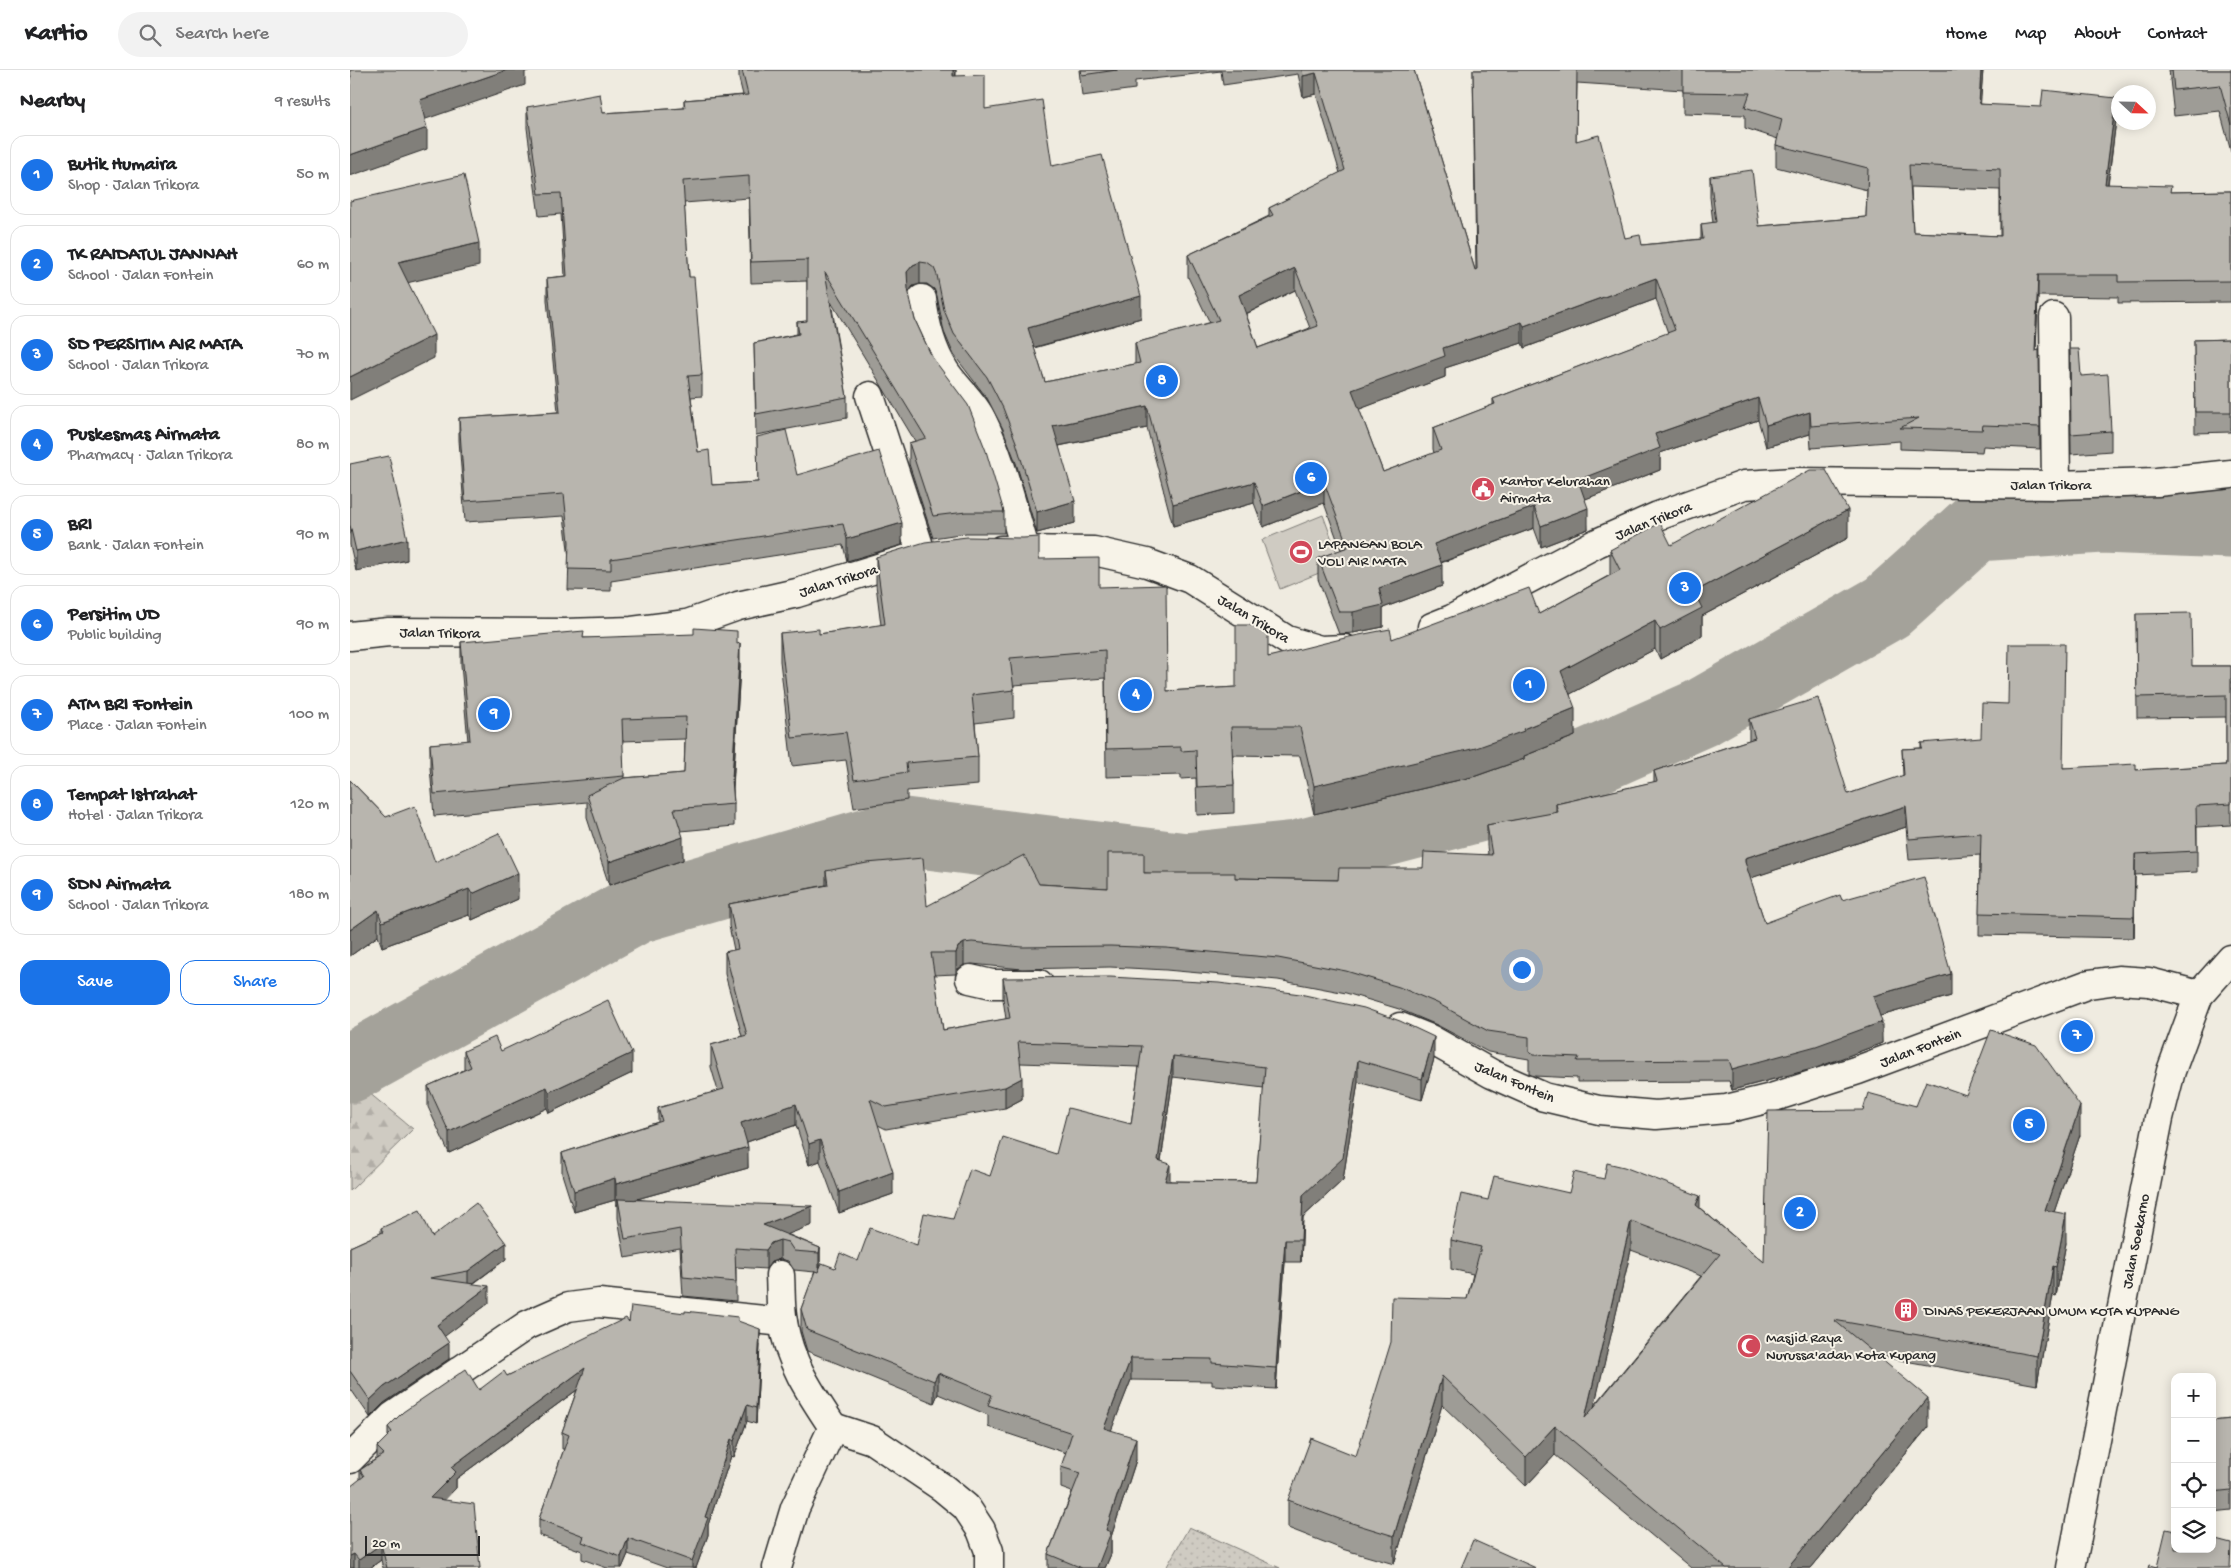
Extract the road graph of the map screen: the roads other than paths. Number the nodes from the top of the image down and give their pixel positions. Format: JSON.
{"nodes":[{"id":1,"x":922,"y":299,"type":"dead end"},
{"id":2,"x":2054,"y":317,"type":"dead end"},
{"id":3,"x":870,"y":396,"type":"dead end"},
{"id":4,"x":2231,"y":474,"type":"edge"},
{"id":5,"x":2056,"y":485,"type":"junction"},
{"id":6,"x":976,"y":549,"type":"edge"},
{"id":7,"x":1026,"y":551,"type":"junction"},
{"id":8,"x":949,"y":552,"type":"edge"},
{"id":9,"x":922,"y":555,"type":"junction"},
{"id":10,"x":350,"y":636,"type":"edge"},
{"id":11,"x":1408,"y":636,"type":"edge"},
{"id":12,"x":1373,"y":645,"type":"edge"},
{"id":13,"x":2231,"y":959,"type":"edge"},
{"id":14,"x":970,"y":979,"type":"dead end"},
{"id":15,"x":1068,"y":984,"type":"edge"},
{"id":16,"x":2199,"y":995,"type":"junction"},
{"id":17,"x":1377,"y":1017,"type":"edge"},
{"id":18,"x":780,"y":1275,"type":"dead end"},
{"id":19,"x":782,"y":1322,"type":"junction"},
{"id":20,"x":833,"y":1427,"type":"junction"},
{"id":21,"x":350,"y":1459,"type":"edge"},
{"id":22,"x":777,"y":1568,"type":"edge"},
{"id":23,"x":989,"y":1568,"type":"edge"},
{"id":24,"x":2071,"y":1568,"type":"edge"}],
"edges":[{"from":1,"to":7,"type":"main road"},
{"from":2,"to":5,"type":"main road"},
{"from":3,"to":9,"type":"main road"},
{"from":4,"to":5,"type":"main road","name":"Jalan Trikora"},
{"from":5,"to":11,"type":"main road","name":"Jalan Trikora"},
{"from":6,"to":7,"type":"main road","name":"Jalan Trikora"},
{"from":7,"to":12,"type":"main road","name":"Jalan Trikora"},
{"from":8,"to":9,"type":"main road","name":"Jalan Trikora"},
{"from":9,"to":10,"type":"main road","name":"Jalan Trikora"},
{"from":13,"to":16,"type":"main road","name":"Jalan Soekarno"},
{"from":14,"to":15,"type":"main road"},
{"from":16,"to":17,"type":"main road","name":"Jalan Fontein"},
{"from":16,"to":24,"type":"main road","name":"Jalan Soekarno"},
{"from":18,"to":19,"type":"main road"},
{"from":19,"to":20,"type":"main road"},
{"from":19,"to":21,"type":"main road"},
{"from":20,"to":22,"type":"main road"},
{"from":20,"to":23,"type":"main road"}]}
